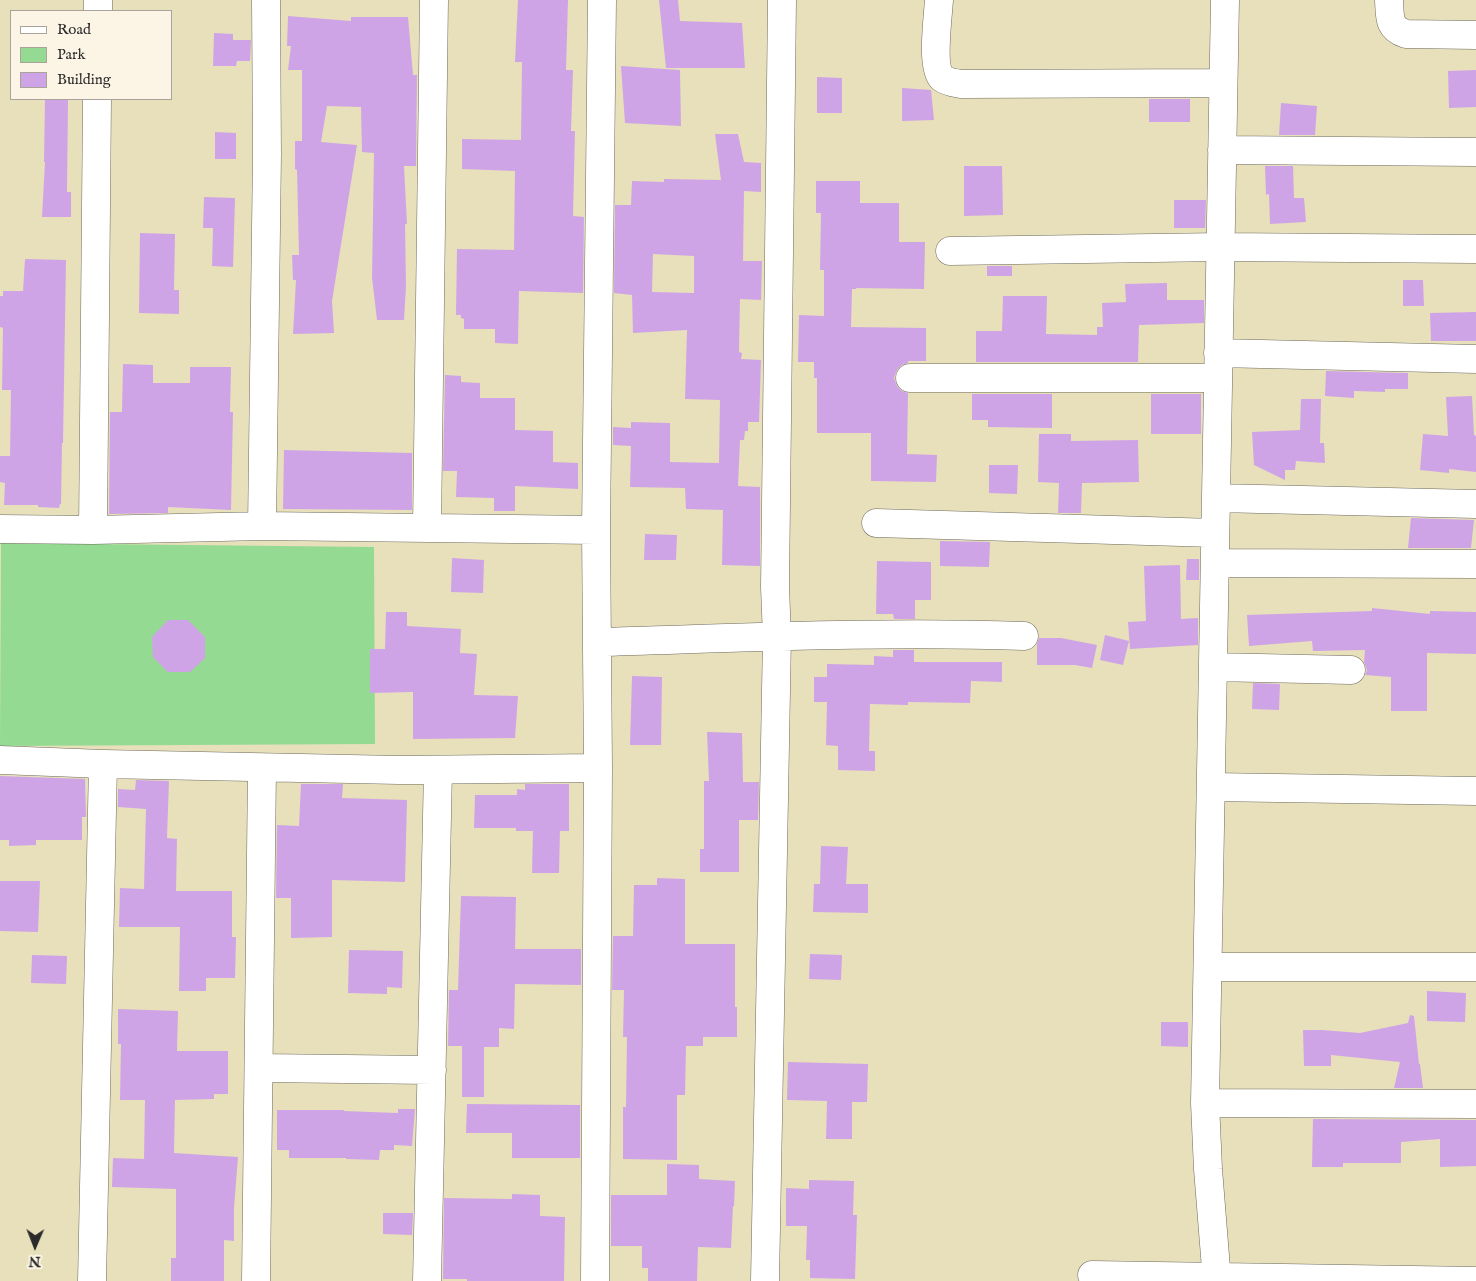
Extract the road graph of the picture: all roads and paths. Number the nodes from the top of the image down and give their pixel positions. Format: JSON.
{"nodes":[{"id":1,"x":266,"y":0,"type":"edge"},
{"id":2,"x":434,"y":0,"type":"edge"},
{"id":3,"x":602,"y":0,"type":"edge"},
{"id":4,"x":782,"y":0,"type":"edge"},
{"id":5,"x":939,"y":0,"type":"edge"},
{"id":6,"x":1225,"y":0,"type":"edge"},
{"id":7,"x":1390,"y":0,"type":"edge"},
{"id":8,"x":1476,"y":35,"type":"edge"},
{"id":9,"x":1223,"y":83,"type":"junction"},
{"id":10,"x":97,"y":100,"type":"edge"},
{"id":11,"x":1222,"y":150,"type":"junction"},
{"id":12,"x":1476,"y":152,"type":"edge"},
{"id":13,"x":1220,"y":247,"type":"junction"},
{"id":14,"x":1476,"y":249,"type":"edge"},
{"id":15,"x":950,"y":251,"type":"dead end"},
{"id":16,"x":1476,"y":359,"type":"edge"},
{"id":17,"x":1218,"y":365,"type":"junction"},
{"id":18,"x":910,"y":378,"type":"dead end"},
{"id":19,"x":1216,"y":498,"type":"junction"},
{"id":20,"x":1476,"y":504,"type":"edge"},
{"id":21,"x":876,"y":523,"type":"dead end"},
{"id":22,"x":262,"y":526,"type":"junction"},
{"id":23,"x":427,"y":528,"type":"junction"},
{"id":24,"x":0,"y":529,"type":"edge"},
{"id":25,"x":93,"y":530,"type":"junction"},
{"id":26,"x":596,"y":530,"type":"junction"},
{"id":27,"x":1215,"y":533,"type":"junction"},
{"id":28,"x":1215,"y":563,"type":"junction"},
{"id":29,"x":1476,"y":564,"type":"edge"},
{"id":30,"x":1024,"y":636,"type":"dead end"},
{"id":31,"x":777,"y":637,"type":"junction"},
{"id":32,"x":598,"y":642,"type":"junction"},
{"id":33,"x":1213,"y":667,"type":"junction"},
{"id":34,"x":1351,"y":670,"type":"dead end"},
{"id":35,"x":0,"y":760,"type":"edge"},
{"id":36,"x":103,"y":764,"type":"junction"},
{"id":37,"x":262,"y":768,"type":"junction"},
{"id":38,"x":598,"y":768,"type":"junction"},
{"id":39,"x":438,"y":770,"type":"junction"},
{"id":40,"x":1211,"y":787,"type":"junction"},
{"id":41,"x":1476,"y":791,"type":"edge"},
{"id":42,"x":1208,"y":967,"type":"junction"},
{"id":43,"x":1476,"y":967,"type":"edge"},
{"id":44,"x":259,"y":1068,"type":"junction"},
{"id":45,"x":432,"y":1070,"type":"junction"},
{"id":46,"x":1205,"y":1103,"type":"junction"},
{"id":47,"x":1476,"y":1104,"type":"edge"},
{"id":48,"x":1092,"y":1275,"type":"dead end"},
{"id":49,"x":1217,"y":1279,"type":"edge"},
{"id":50,"x":92,"y":1281,"type":"edge"},
{"id":51,"x":256,"y":1281,"type":"edge"},
{"id":52,"x":427,"y":1281,"type":"edge"},
{"id":53,"x":595,"y":1281,"type":"edge"},
{"id":54,"x":765,"y":1281,"type":"edge"},
{"id":55,"x":1476,"y":1281,"type":"edge"}],
"edges":[{"from":1,"to":22,"type":"street"},
{"from":2,"to":23,"type":"street"},
{"from":3,"to":26,"type":"street"},
{"from":4,"to":31,"type":"street"},
{"from":5,"to":9,"type":"street"},
{"from":6,"to":9,"type":"street"},
{"from":7,"to":8,"type":"street"},
{"from":9,"to":11,"type":"street"},
{"from":10,"to":25,"type":"street"},
{"from":11,"to":12,"type":"street"},
{"from":11,"to":13,"type":"street"},
{"from":13,"to":14,"type":"street"},
{"from":13,"to":15,"type":"street"},
{"from":13,"to":17,"type":"street"},
{"from":16,"to":17,"type":"street"},
{"from":17,"to":18,"type":"street"},
{"from":17,"to":19,"type":"street"},
{"from":19,"to":20,"type":"street"},
{"from":19,"to":27,"type":"street"},
{"from":21,"to":27,"type":"street"},
{"from":22,"to":23,"type":"street"},
{"from":22,"to":25,"type":"street"},
{"from":23,"to":26,"type":"street"},
{"from":24,"to":25,"type":"street"},
{"from":26,"to":32,"type":"street"},
{"from":27,"to":28,"type":"street"},
{"from":28,"to":29,"type":"street"},
{"from":28,"to":33,"type":"street"},
{"from":30,"to":31,"type":"street"},
{"from":31,"to":32,"type":"street"},
{"from":31,"to":54,"type":"street"},
{"from":32,"to":38,"type":"street"},
{"from":33,"to":34,"type":"street"},
{"from":33,"to":40,"type":"street"},
{"from":35,"to":36,"type":"street"},
{"from":36,"to":37,"type":"street"},
{"from":36,"to":50,"type":"street"},
{"from":37,"to":39,"type":"street"},
{"from":37,"to":44,"type":"street"},
{"from":38,"to":39,"type":"street"},
{"from":38,"to":53,"type":"street"},
{"from":39,"to":45,"type":"street"},
{"from":40,"to":41,"type":"street"},
{"from":40,"to":42,"type":"street"},
{"from":42,"to":43,"type":"street"},
{"from":42,"to":46,"type":"street"},
{"from":44,"to":45,"type":"street"},
{"from":44,"to":51,"type":"street"},
{"from":45,"to":52,"type":"street"},
{"from":46,"to":47,"type":"street"},
{"from":46,"to":49,"type":"street"},
{"from":48,"to":49,"type":"street"},
{"from":49,"to":55,"type":"street"}]}
